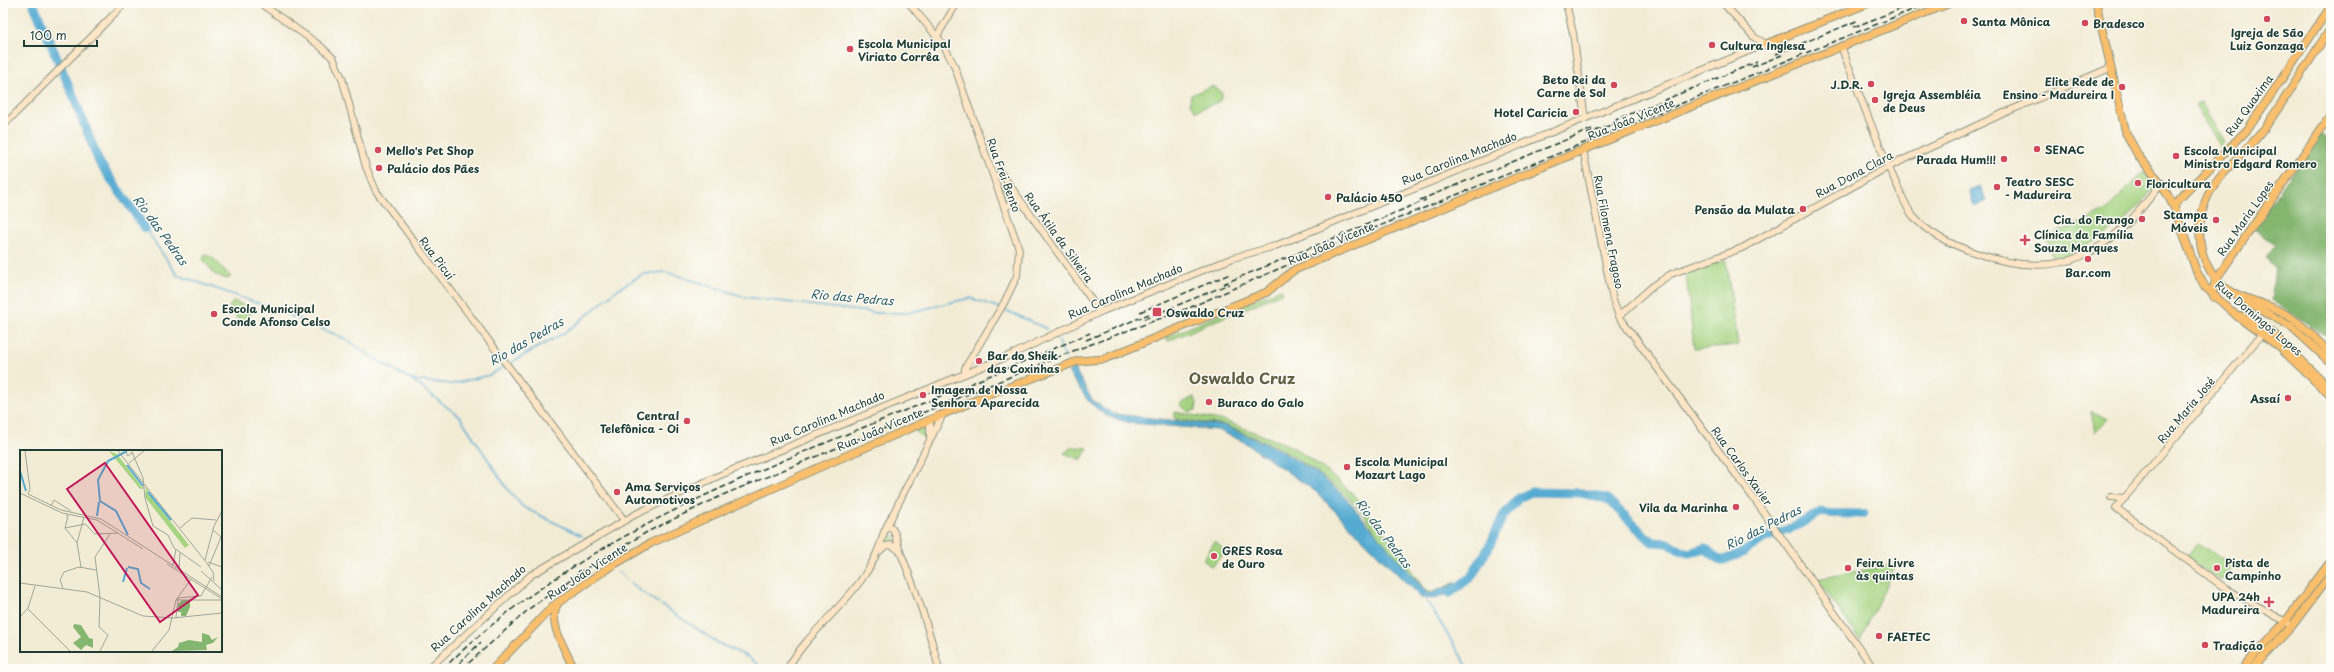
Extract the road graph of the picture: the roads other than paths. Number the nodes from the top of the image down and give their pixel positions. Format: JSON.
{"nodes":[{"id":1,"x":125,"y":3,"type":"edge"},
{"id":2,"x":260,"y":3,"type":"edge"},
{"id":3,"x":909,"y":3,"type":"edge"},
{"id":4,"x":957,"y":3,"type":"edge"},
{"id":5,"x":1566,"y":3,"type":"edge"},
{"id":6,"x":1723,"y":3,"type":"edge"},
{"id":7,"x":1869,"y":3,"type":"edge"},
{"id":8,"x":1950,"y":3,"type":"edge"},
{"id":9,"x":2096,"y":3,"type":"edge"},
{"id":10,"x":2331,"y":6,"type":"edge"},
{"id":11,"x":2331,"y":28,"type":"edge"},
{"id":12,"x":937,"y":36,"type":"junction"},
{"id":13,"x":1755,"y":38,"type":"junction"},
{"id":14,"x":1766,"y":44,"type":"junction"},
{"id":15,"x":1840,"y":46,"type":"junction"},
{"id":16,"x":1753,"y":49,"type":"junction"},
{"id":17,"x":2110,"y":68,"type":"junction"},
{"id":18,"x":2331,"y":115,"type":"edge"},
{"id":19,"x":1585,"y":119,"type":"junction"},
{"id":20,"x":3,"y":126,"type":"edge"},
{"id":21,"x":1583,"y":150,"type":"junction"},
{"id":22,"x":1888,"y":167,"type":"junction"},
{"id":23,"x":994,"y":177,"type":"junction"},
{"id":24,"x":2161,"y":183,"type":"junction"},
{"id":25,"x":1020,"y":200,"type":"junction"},
{"id":26,"x":1005,"y":207,"type":"junction"},
{"id":27,"x":2174,"y":207,"type":"junction"},
{"id":28,"x":2216,"y":279,"type":"junction"},
{"id":29,"x":2229,"y":291,"type":"junction"},
{"id":30,"x":2214,"y":297,"type":"junction"},
{"id":31,"x":1100,"y":312,"type":"junction"},
{"id":32,"x":2234,"y":313,"type":"junction"},
{"id":33,"x":1619,"y":316,"type":"junction"},
{"id":34,"x":2262,"y":334,"type":"junction"},
{"id":35,"x":2331,"y":354,"type":"edge"},
{"id":36,"x":972,"y":362,"type":"junction"},
{"id":37,"x":2331,"y":362,"type":"edge"},
{"id":38,"x":981,"y":367,"type":"junction"},
{"id":39,"x":965,"y":371,"type":"junction"},
{"id":40,"x":973,"y":371,"type":"junction"},
{"id":41,"x":957,"y":378,"type":"joint"},
{"id":42,"x":2331,"y":389,"type":"edge"},
{"id":43,"x":2331,"y":396,"type":"edge"},
{"id":44,"x":943,"y":414,"type":"junction"},
{"id":45,"x":930,"y":420,"type":"junction"},
{"id":46,"x":930,"y":442,"type":"junction"},
{"id":47,"x":2111,"y":497,"type":"dead end"},
{"id":48,"x":2125,"y":498,"type":"junction"},
{"id":49,"x":624,"y":520,"type":"junction"},
{"id":50,"x":888,"y":524,"type":"junction"},
{"id":51,"x":900,"y":551,"type":"junction"},
{"id":52,"x":879,"y":552,"type":"junction"},
{"id":53,"x":2331,"y":561,"type":"edge"},
{"id":54,"x":2331,"y":574,"type":"edge"},
{"id":55,"x":558,"y":603,"type":"junction"},
{"id":56,"x":541,"y":617,"type":"junction"},
{"id":57,"x":554,"y":621,"type":"junction"},
{"id":58,"x":2289,"y":624,"type":"junction"},
{"id":59,"x":428,"y":669,"type":"edge"},
{"id":60,"x":493,"y":669,"type":"edge"},
{"id":61,"x":574,"y":669,"type":"edge"},
{"id":62,"x":787,"y":669,"type":"edge"},
{"id":63,"x":939,"y":669,"type":"edge"},
{"id":64,"x":1874,"y":669,"type":"edge"},
{"id":65,"x":2242,"y":669,"type":"edge"},
{"id":66,"x":2252,"y":669,"type":"edge"}],
"edges":[{"from":1,"to":20,"type":"street"},
{"from":2,"to":49,"type":"street","name":"Rua Picuí"},
{"from":3,"to":12,"type":"street","name":"Rua Frei Bento"},
{"from":4,"to":12,"type":"street"},
{"from":5,"to":19,"type":"street"},
{"from":6,"to":13,"type":"street"},
{"from":7,"to":14,"type":"main road","name":"Rua Carolina Machado"},
{"from":8,"to":15,"type":"main road","name":"Rua João Vicente"},
{"from":9,"to":17,"type":"main road","name":"Rua Domingos Lopes"},
{"from":10,"to":27,"type":"main road","name":"Rua Quaxima"},
{"from":11,"to":28,"type":"main road","name":"Rua Domingos Lopes"},
{"from":12,"to":23,"type":"street","name":"Rua Frei Bento"},
{"from":13,"to":14,"type":"street"},
{"from":13,"to":16,"type":"street"},
{"from":14,"to":16,"type":"street","name":"Rua Carolina Machado"},
{"from":15,"to":21,"type":"main road","name":"Rua João Vicente"},
{"from":15,"to":22,"type":"street"},
{"from":16,"to":19,"type":"street","name":"Rua Carolina Machado"},
{"from":17,"to":22,"type":"street","name":"Rua Dona Clara"},
{"from":17,"to":24,"type":"main road","name":"Rua Domingos Lopes"},
{"from":18,"to":28,"type":"main road","name":"Rua Maria Lopes"},
{"from":19,"to":31,"type":"street","name":"Rua Carolina Machado"},
{"from":21,"to":33,"type":"street","name":"Rua Filomena Fragoso"},
{"from":21,"to":44,"type":"main road","name":"Rua João Vicente"},
{"from":22,"to":24,"type":"street"},
{"from":22,"to":33,"type":"street","name":"Rua Dona Clara"},
{"from":23,"to":25,"type":"street","name":"Rua Átila da Silveira"},
{"from":23,"to":26,"type":"street","name":"Rua Frei Bento"},
{"from":24,"to":27,"type":"main road","name":"Rua Domingos Lopes"},
{"from":25,"to":26,"type":"street"},
{"from":25,"to":31,"type":"street","name":"Rua Átila da Silveira"},
{"from":26,"to":36,"type":"street","name":"Rua Frei Bento"},
{"from":27,"to":30,"type":"main road","name":"Rua Domingos Lopes"},
{"from":28,"to":29,"type":"main road","name":"Rua Domingos Lopes"},
{"from":28,"to":30,"type":"main road","name":"Rua Maria Lopes"},
{"from":29,"to":35,"type":"main road","name":"Rua Domingos Lopes"},
{"from":29,"to":37,"type":"main road"},
{"from":30,"to":32,"type":"main road","name":"Rua Domingos Lopes"},
{"from":31,"to":38,"type":"street","name":"Rua Carolina Machado"},
{"from":32,"to":34,"type":"main road","name":"Rua Domingos Lopes"},
{"from":32,"to":42,"type":"main road"},
{"from":33,"to":64,"type":"street","name":"Rua Carlos Xavier"},
{"from":34,"to":43,"type":"main road","name":"Rua Domingos Lopes"},
{"from":34,"to":48,"type":"street","name":"Rua Maria José"},
{"from":36,"to":38,"type":"street"},
{"from":36,"to":39,"type":"street","name":"Rua Frei Bento"},
{"from":36,"to":40,"type":"street"},
{"from":38,"to":40,"type":"street","name":"Rua Carolina Machado"},
{"from":39,"to":40,"type":"street","name":"Rua Carolina Machado"},
{"from":39,"to":41,"type":"street","name":"Rua Frei Bento"},
{"from":41,"to":49,"type":"street","name":"Rua Carolina Machado"},
{"from":44,"to":45,"type":"main road","name":"Rua João Vicente"},
{"from":44,"to":46,"type":"street"},
{"from":45,"to":46,"type":"street"},
{"from":45,"to":55,"type":"main road","name":"Rua João Vicente"},
{"from":46,"to":50,"type":"street"},
{"from":47,"to":48,"type":"street"},
{"from":48,"to":58,"type":"street","name":"Rua Maria José"},
{"from":49,"to":59,"type":"street","name":"Rua Carolina Machado"},
{"from":50,"to":51,"type":"street"},
{"from":50,"to":52,"type":"street"},
{"from":51,"to":52,"type":"street"},
{"from":51,"to":63,"type":"street"},
{"from":52,"to":62,"type":"street"},
{"from":53,"to":58,"type":"main road"},
{"from":54,"to":58,"type":"main road"},
{"from":55,"to":56,"type":"main road","name":"Rua João Vicente"},
{"from":55,"to":57,"type":"main road"},
{"from":56,"to":57,"type":"main road"},
{"from":56,"to":60,"type":"main road","name":"Rua João Vicente"},
{"from":57,"to":61,"type":"main road"},
{"from":58,"to":65,"type":"main road"},
{"from":58,"to":66,"type":"main road"}]}
